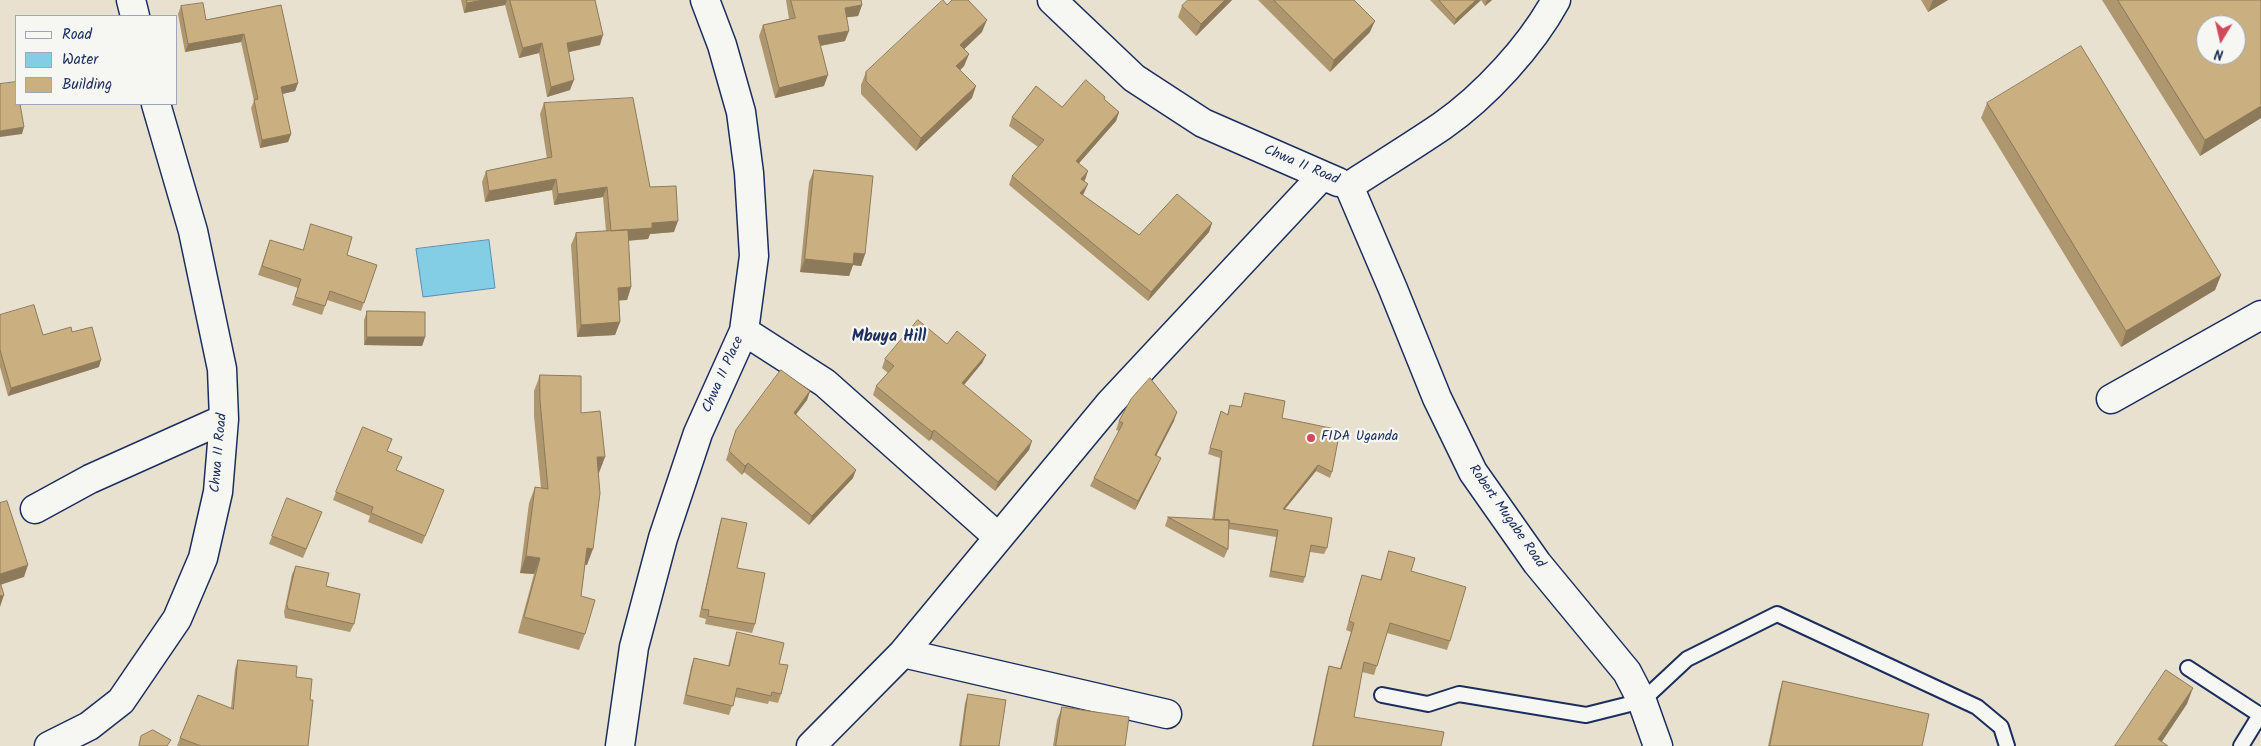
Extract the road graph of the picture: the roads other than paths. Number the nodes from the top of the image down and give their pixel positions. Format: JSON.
{"nodes":[{"id":1,"x":131,"y":0,"type":"edge"},
{"id":2,"x":705,"y":0,"type":"edge"},
{"id":3,"x":1052,"y":0,"type":"edge"},
{"id":4,"x":1556,"y":0,"type":"edge"},
{"id":5,"x":135,"y":15,"type":"edge"},
{"id":6,"x":156,"y":105,"type":"edge"},
{"id":7,"x":1322,"y":176,"type":"junction"},
{"id":8,"x":1348,"y":186,"type":"junction"},
{"id":9,"x":2261,"y":315,"type":"edge"},
{"id":10,"x":744,"y":331,"type":"junction"},
{"id":11,"x":2110,"y":399,"type":"dead end"},
{"id":12,"x":224,"y":419,"type":"junction"},
{"id":13,"x":35,"y":509,"type":"dead end"},
{"id":14,"x":998,"y":536,"type":"junction"},
{"id":15,"x":903,"y":653,"type":"junction"},
{"id":16,"x":2188,"y":668,"type":"dead end"},
{"id":17,"x":1382,"y":695,"type":"dead end"},
{"id":18,"x":1642,"y":701,"type":"junction"},
{"id":19,"x":1166,"y":714,"type":"dead end"},
{"id":20,"x":49,"y":746,"type":"edge"},
{"id":21,"x":620,"y":746,"type":"edge"},
{"id":22,"x":811,"y":746,"type":"edge"},
{"id":23,"x":1658,"y":746,"type":"edge"},
{"id":24,"x":2007,"y":746,"type":"edge"},
{"id":25,"x":2241,"y":746,"type":"edge"}],
"edges":[{"from":1,"to":5,"type":"street"},
{"from":2,"to":10,"type":"street","name":"Chwa II Place"},
{"from":3,"to":7,"type":"street","name":"Chwa II Road"},
{"from":4,"to":8,"type":"street","name":"Chwa II Road"},
{"from":6,"to":12,"type":"street","name":"Chwa II Road"},
{"from":7,"to":8,"type":"street","name":"Chwa II Road"},
{"from":7,"to":14,"type":"street"},
{"from":8,"to":18,"type":"street","name":"Robert Mugabe Road"},
{"from":9,"to":11,"type":"street"},
{"from":10,"to":14,"type":"street"},
{"from":10,"to":21,"type":"street","name":"Chwa II Place"},
{"from":12,"to":13,"type":"street"},
{"from":12,"to":20,"type":"street","name":"Chwa II Road"},
{"from":14,"to":15,"type":"street"},
{"from":15,"to":19,"type":"street"},
{"from":15,"to":22,"type":"street"},
{"from":16,"to":25,"type":"lane"},
{"from":17,"to":18,"type":"lane"},
{"from":18,"to":23,"type":"street","name":"Robert Mugabe Road"},
{"from":18,"to":24,"type":"lane"}]}
